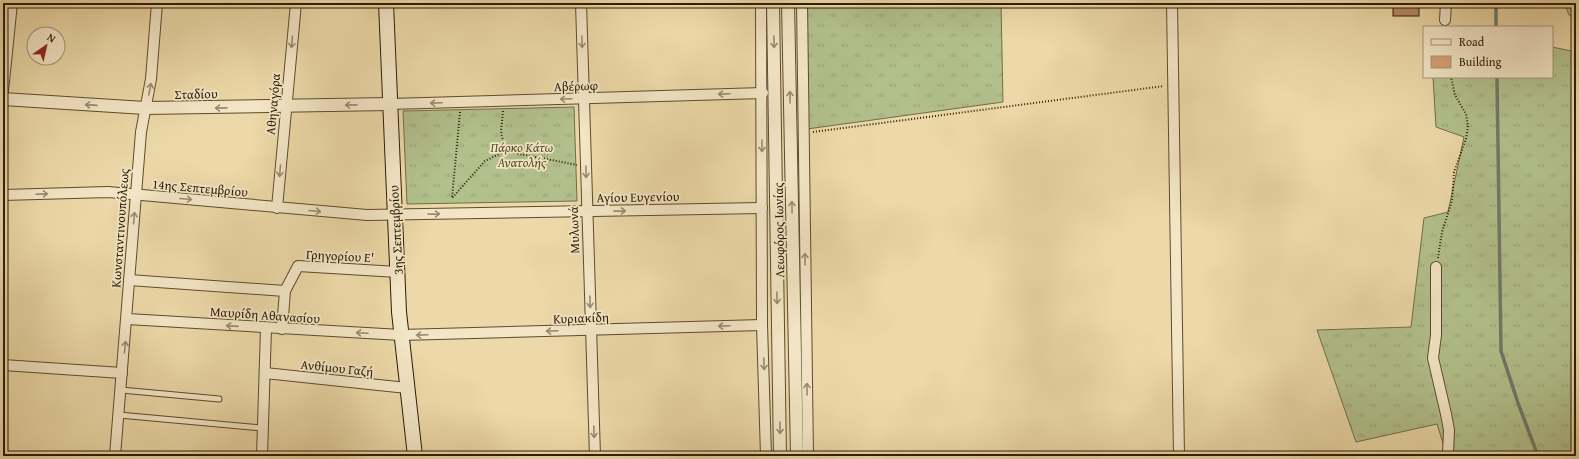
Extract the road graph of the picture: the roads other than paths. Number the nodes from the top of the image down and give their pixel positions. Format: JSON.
{"nodes":[{"id":1,"x":12,"y":3,"type":"edge"},
{"id":2,"x":157,"y":3,"type":"edge"},
{"id":3,"x":296,"y":3,"type":"edge"},
{"id":4,"x":386,"y":3,"type":"edge"},
{"id":5,"x":580,"y":3,"type":"edge"},
{"id":6,"x":761,"y":3,"type":"edge"},
{"id":7,"x":773,"y":3,"type":"edge"},
{"id":8,"x":788,"y":3,"type":"edge"},
{"id":9,"x":802,"y":3,"type":"edge"},
{"id":10,"x":1172,"y":3,"type":"edge"},
{"id":11,"x":1446,"y":3,"type":"edge"},
{"id":12,"x":1445,"y":20,"type":"dead end"},
{"id":13,"x":3,"y":92,"type":"edge"},
{"id":14,"x":763,"y":93,"type":"junction"},
{"id":15,"x":584,"y":98,"type":"junction"},
{"id":16,"x":3,"y":99,"type":"edge"},
{"id":17,"x":390,"y":104,"type":"junction"},
{"id":18,"x":286,"y":107,"type":"junction"},
{"id":19,"x":145,"y":108,"type":"junction"},
{"id":20,"x":3,"y":195,"type":"edge"},
{"id":21,"x":136,"y":195,"type":"junction"},
{"id":22,"x":277,"y":208,"type":"junction"},
{"id":23,"x":762,"y":208,"type":"junction"},
{"id":24,"x":587,"y":211,"type":"junction"},
{"id":25,"x":395,"y":215,"type":"junction"},
{"id":26,"x":1436,"y":267,"type":"road end"},
{"id":27,"x":398,"y":272,"type":"junction"},
{"id":28,"x":129,"y":280,"type":"junction"},
{"id":29,"x":285,"y":291,"type":"junction"},
{"id":30,"x":127,"y":319,"type":"junction"},
{"id":31,"x":762,"y":325,"type":"junction"},
{"id":32,"x":266,"y":328,"type":"junction"},
{"id":33,"x":282,"y":329,"type":"junction"},
{"id":34,"x":591,"y":330,"type":"junction"},
{"id":35,"x":401,"y":336,"type":"junction"},
{"id":36,"x":3,"y":365,"type":"edge"},
{"id":37,"x":122,"y":373,"type":"junction"},
{"id":38,"x":265,"y":373,"type":"junction"},
{"id":39,"x":407,"y":388,"type":"junction"},
{"id":40,"x":121,"y":390,"type":"junction"},
{"id":41,"x":219,"y":400,"type":"dead end"},
{"id":42,"x":119,"y":415,"type":"junction"},
{"id":43,"x":262,"y":428,"type":"junction"},
{"id":44,"x":115,"y":456,"type":"edge"},
{"id":45,"x":262,"y":456,"type":"edge"},
{"id":46,"x":415,"y":456,"type":"edge"},
{"id":47,"x":595,"y":456,"type":"edge"},
{"id":48,"x":766,"y":456,"type":"edge"},
{"id":49,"x":780,"y":456,"type":"edge"},
{"id":50,"x":797,"y":456,"type":"edge"},
{"id":51,"x":808,"y":456,"type":"edge"},
{"id":52,"x":1179,"y":456,"type":"edge"},
{"id":53,"x":1446,"y":456,"type":"edge"}],
"edges":[{"from":1,"to":13,"type":"street"},
{"from":19,"to":2,"type":"street","name":"Κωνσταντινουπόλεως","one_way":true},
{"from":3,"to":18,"type":"street","name":"Αθηναγόρα","one_way":true},
{"from":4,"to":17,"type":"main road","name":"3ης Σεπτεμβρίου"},
{"from":5,"to":15,"type":"street","name":"Μυλωνά","one_way":true},
{"from":6,"to":14,"type":"street","name":"Λεωφόρος Ιωνίας"},
{"from":7,"to":49,"type":"street","name":"Λεωφόρος Ιωνίας","one_way":true},
{"from":50,"to":8,"type":"street","name":"Λεωφόρος Ιωνίας","one_way":true},
{"from":51,"to":9,"type":"street","name":"Λεωφόρος Ιωνίας","one_way":true},
{"from":10,"to":52,"type":"street"},
{"from":11,"to":12,"type":"street"},
{"from":14,"to":15,"type":"street","name":"Αβέρωφ","one_way":true},
{"from":14,"to":23,"type":"street","name":"Λεωφόρος Ιωνίας","one_way":true},
{"from":15,"to":17,"type":"street","name":"Αβέρωφ","one_way":true},
{"from":15,"to":24,"type":"street","name":"Μυλωνά","one_way":true},
{"from":19,"to":16,"type":"street","name":"Σταδίου","one_way":true},
{"from":17,"to":18,"type":"street","name":"Σταδίου","one_way":true},
{"from":17,"to":25,"type":"main road","name":"3ης Σεπτεμβρίου"},
{"from":18,"to":19,"type":"street","name":"Σταδίου","one_way":true},
{"from":18,"to":22,"type":"street","name":"Αθηναγόρα","one_way":true},
{"from":19,"to":21,"type":"street","name":"Κωνσταντινουπόλεως"},
{"from":20,"to":21,"type":"street","name":"14ης Σεπτεμβρίου","one_way":true},
{"from":21,"to":22,"type":"street","name":"14ης Σεπτεμβρίου","one_way":true},
{"from":28,"to":21,"type":"street","name":"Κωνσταντινουπόλεως","one_way":true},
{"from":22,"to":25,"type":"street","name":"14ης Σεπτεμβρίου","one_way":true},
{"from":24,"to":23,"type":"street","name":"Αγίου Ευγενίου","one_way":true},
{"from":23,"to":31,"type":"street","name":"Λεωφόρος Ιωνίας"},
{"from":25,"to":24,"type":"street","name":"Αγίου Ευγενίου","one_way":true},
{"from":24,"to":34,"type":"street","name":"Μυλωνά","one_way":true},
{"from":25,"to":27,"type":"main road","name":"3ης Σεπτεμβρίου"},
{"from":26,"to":53,"type":"street"},
{"from":27,"to":29,"type":"street","name":"Γρηγορίου Ε'"},
{"from":27,"to":35,"type":"main road","name":"3ης Σεπτεμβρίου"},
{"from":28,"to":29,"type":"street"},
{"from":28,"to":30,"type":"street","name":"Κωνσταντινουπόλεως"},
{"from":29,"to":33,"type":"street","name":"Γρηγορίου Ε'"},
{"from":32,"to":30,"type":"street","name":"Μαυρίδη Αθανασίου","one_way":true},
{"from":37,"to":30,"type":"street","name":"Κωνσταντινουπόλεως","one_way":true},
{"from":31,"to":34,"type":"street","name":"Κυριακίδη","one_way":true},
{"from":31,"to":48,"type":"street","name":"Λεωφόρος Ιωνίας","one_way":true},
{"from":32,"to":33,"type":"street","name":"Μαυρίδη Αθανασίου"},
{"from":32,"to":38,"type":"street"},
{"from":35,"to":33,"type":"street","name":"Μαυρίδη Αθανασίου","one_way":true},
{"from":34,"to":35,"type":"street","name":"Κυριακίδη","one_way":true},
{"from":34,"to":47,"type":"street","name":"Μυλωνά","one_way":true},
{"from":35,"to":39,"type":"main road","name":"3ης Σεπτεμβρίου"},
{"from":36,"to":37,"type":"street"},
{"from":37,"to":40,"type":"street","name":"Κωνσταντινουπόλεως"},
{"from":38,"to":39,"type":"street","name":"Ανθίμου Γαζή"},
{"from":38,"to":43,"type":"street"},
{"from":39,"to":46,"type":"main road","name":"3ης Σεπτεμβρίου"},
{"from":40,"to":41,"type":"lane"},
{"from":40,"to":42,"type":"street","name":"Κωνσταντινουπόλεως"},
{"from":42,"to":43,"type":"lane"},
{"from":42,"to":44,"type":"street","name":"Κωνσταντινουπόλεως"},
{"from":43,"to":45,"type":"street"}]}
